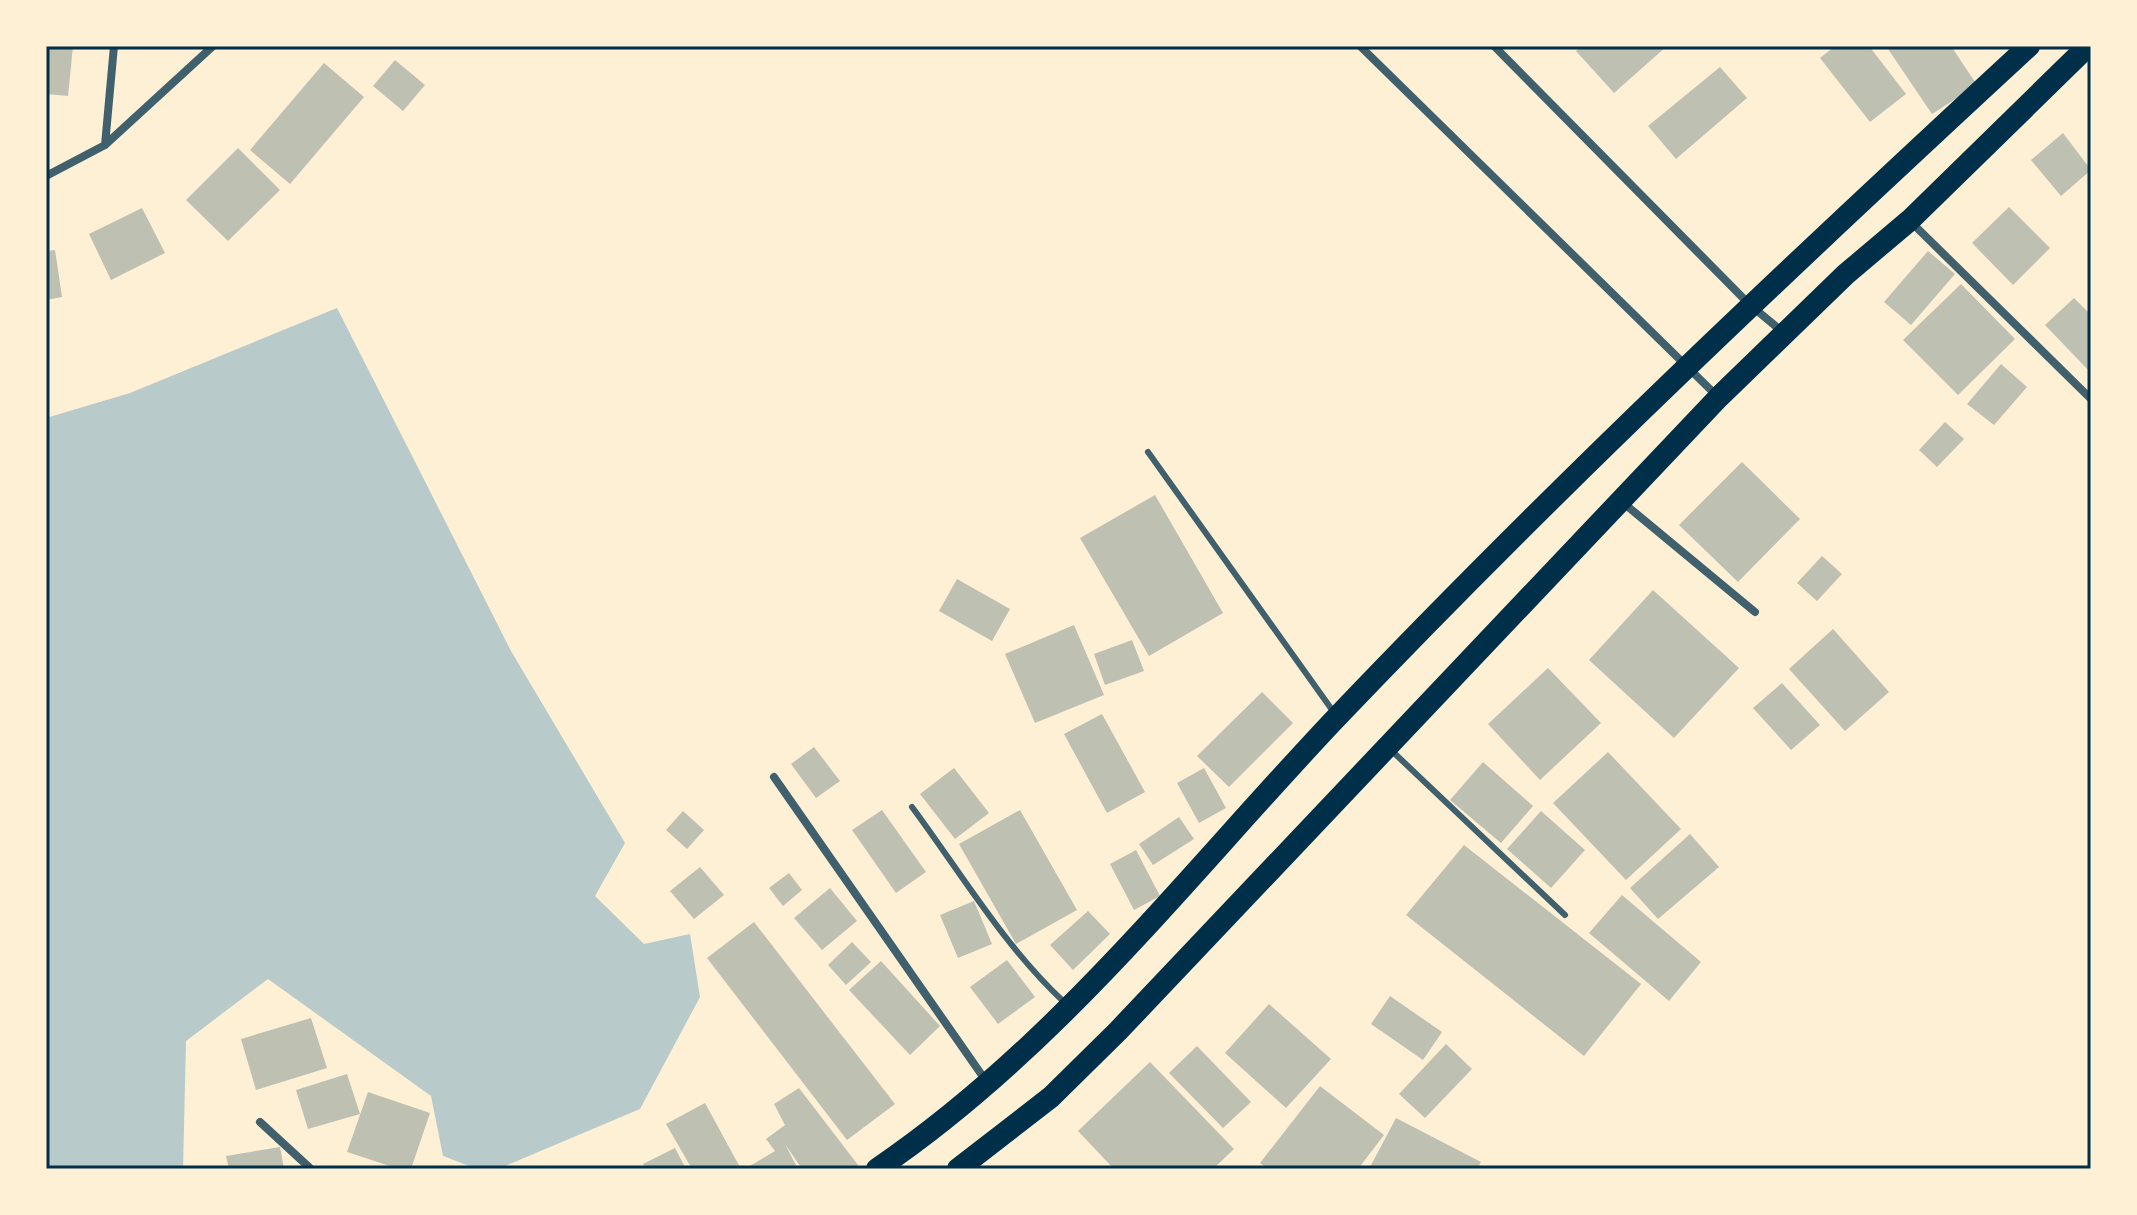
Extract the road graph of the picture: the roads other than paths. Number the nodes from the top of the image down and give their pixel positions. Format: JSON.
{"nodes":[{"id":1,"x":114,"y":46,"type":"edge"},
{"id":2,"x":213,"y":46,"type":"edge"},
{"id":3,"x":1360,"y":46,"type":"edge"},
{"id":4,"x":1494,"y":46,"type":"edge"},
{"id":5,"x":2029,"y":46,"type":"edge"},
{"id":6,"x":2088,"y":46,"type":"edge"},
{"id":7,"x":105,"y":145,"type":"junction"},
{"id":8,"x":46,"y":176,"type":"edge"},
{"id":9,"x":1910,"y":220,"type":"junction"},
{"id":10,"x":1749,"y":304,"type":"junction"},
{"id":11,"x":1785,"y":333,"type":"junction"},
{"id":12,"x":1687,"y":364,"type":"junction"},
{"id":13,"x":1719,"y":397,"type":"junction"},
{"id":14,"x":2091,"y":399,"type":"edge"},
{"id":15,"x":1148,"y":452,"type":"dead end"},
{"id":16,"x":1620,"y":500,"type":"junction"},
{"id":17,"x":1755,"y":612,"type":"dead end"},
{"id":18,"x":1337,"y":717,"type":"junction"},
{"id":19,"x":1387,"y":746,"type":"junction"},
{"id":20,"x":774,"y":777,"type":"dead end"},
{"id":21,"x":912,"y":807,"type":"dead end"},
{"id":22,"x":1565,"y":915,"type":"dead end"},
{"id":23,"x":1071,"y":1009,"type":"junction"},
{"id":24,"x":988,"y":1085,"type":"junction"},
{"id":25,"x":260,"y":1122,"type":"dead end"},
{"id":26,"x":311,"y":1169,"type":"edge"},
{"id":27,"x":877,"y":1169,"type":"edge"},
{"id":28,"x":958,"y":1169,"type":"edge"}],
"edges":[{"from":1,"to":7,"type":"street"},
{"from":2,"to":7,"type":"street"},
{"from":3,"to":12,"type":"street"},
{"from":4,"to":10,"type":"street"},
{"from":5,"to":10,"type":"highway"},
{"from":6,"to":9,"type":"highway"},
{"from":7,"to":8,"type":"street"},
{"from":9,"to":11,"type":"highway"},
{"from":9,"to":14,"type":"street"},
{"from":10,"to":11,"type":"street"},
{"from":10,"to":12,"type":"highway"},
{"from":11,"to":13,"type":"highway"},
{"from":12,"to":13,"type":"street"},
{"from":12,"to":18,"type":"highway"},
{"from":13,"to":16,"type":"highway"},
{"from":15,"to":18,"type":"lane"},
{"from":16,"to":17,"type":"street"},
{"from":16,"to":19,"type":"highway"},
{"from":18,"to":23,"type":"highway"},
{"from":19,"to":22,"type":"lane"},
{"from":19,"to":28,"type":"highway"},
{"from":20,"to":24,"type":"street"},
{"from":21,"to":23,"type":"lane"},
{"from":23,"to":24,"type":"highway"},
{"from":24,"to":27,"type":"highway"},
{"from":25,"to":26,"type":"street"}]}
